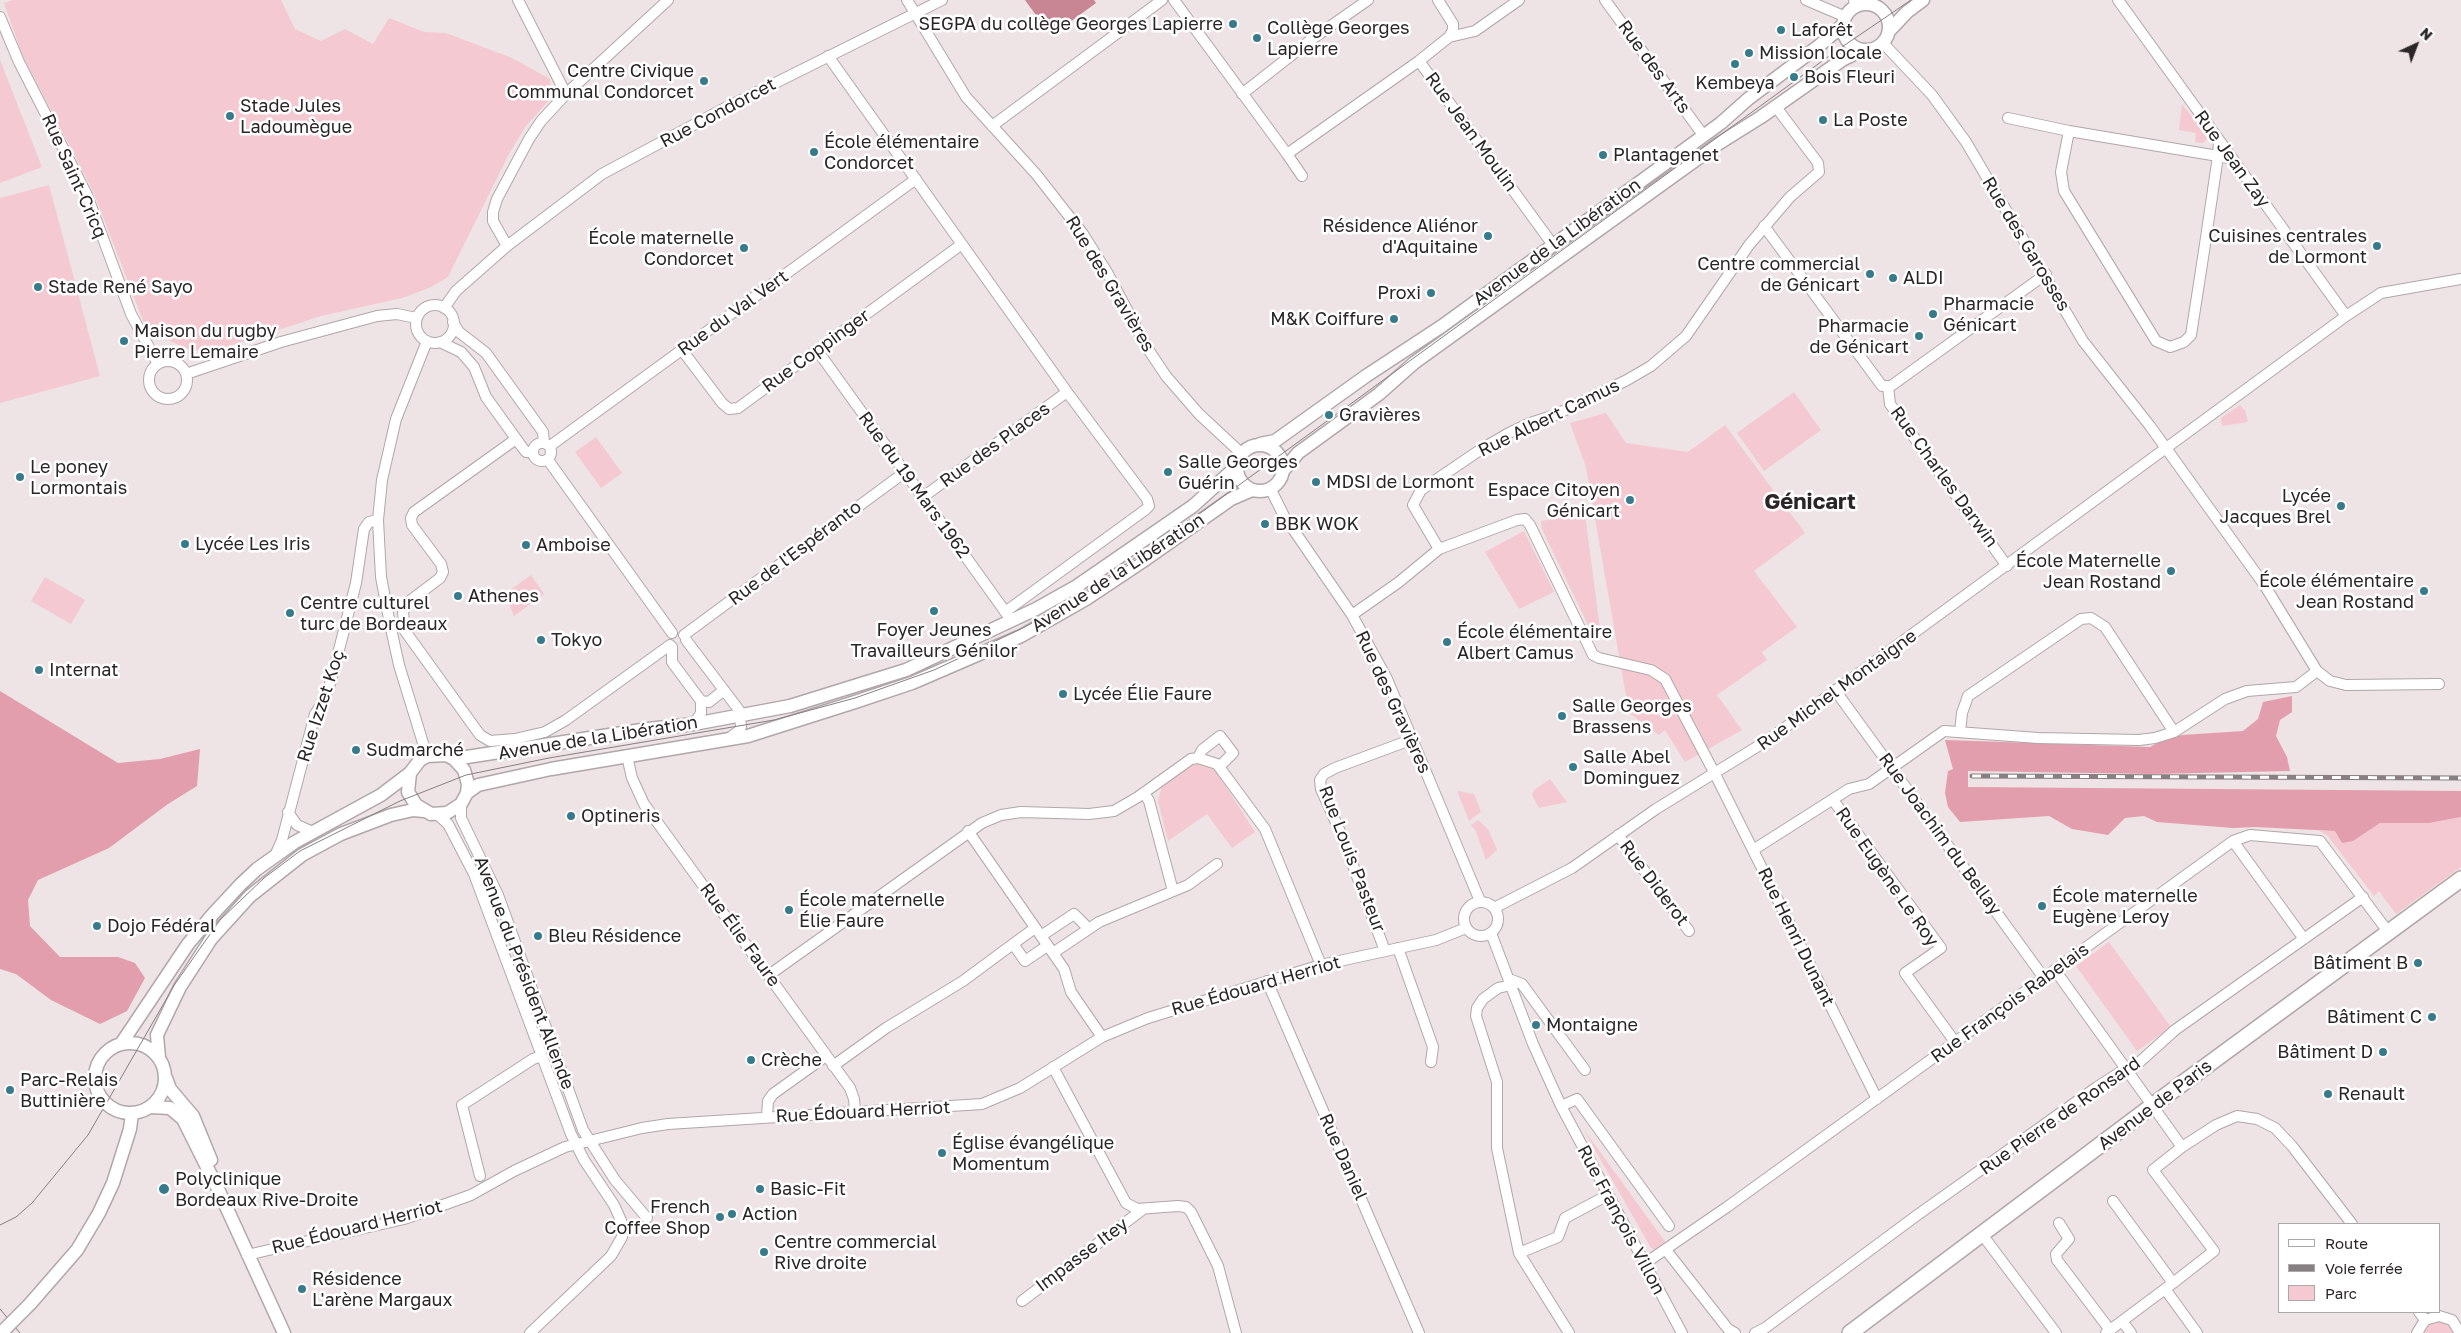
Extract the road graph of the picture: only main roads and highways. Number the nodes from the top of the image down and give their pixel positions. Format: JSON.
{"nodes":[{"id":1,"x":2461,"y":879,"type":"edge"},
{"id":2,"x":2461,"y":890,"type":"edge"},
{"id":3,"x":2156,"y":1109,"type":"junction"},
{"id":4,"x":1850,"y":1333,"type":"edge"},
{"id":5,"x":1864,"y":1333,"type":"edge"}],
"edges":[{"from":1,"to":3,"type":"main road","name":"Avenue de Paris"},
{"from":2,"to":3,"type":"main road","name":"Avenue de Paris"},
{"from":3,"to":4,"type":"main road","name":"Avenue de Paris"},
{"from":3,"to":5,"type":"main road","name":"Avenue de Paris"}]}
